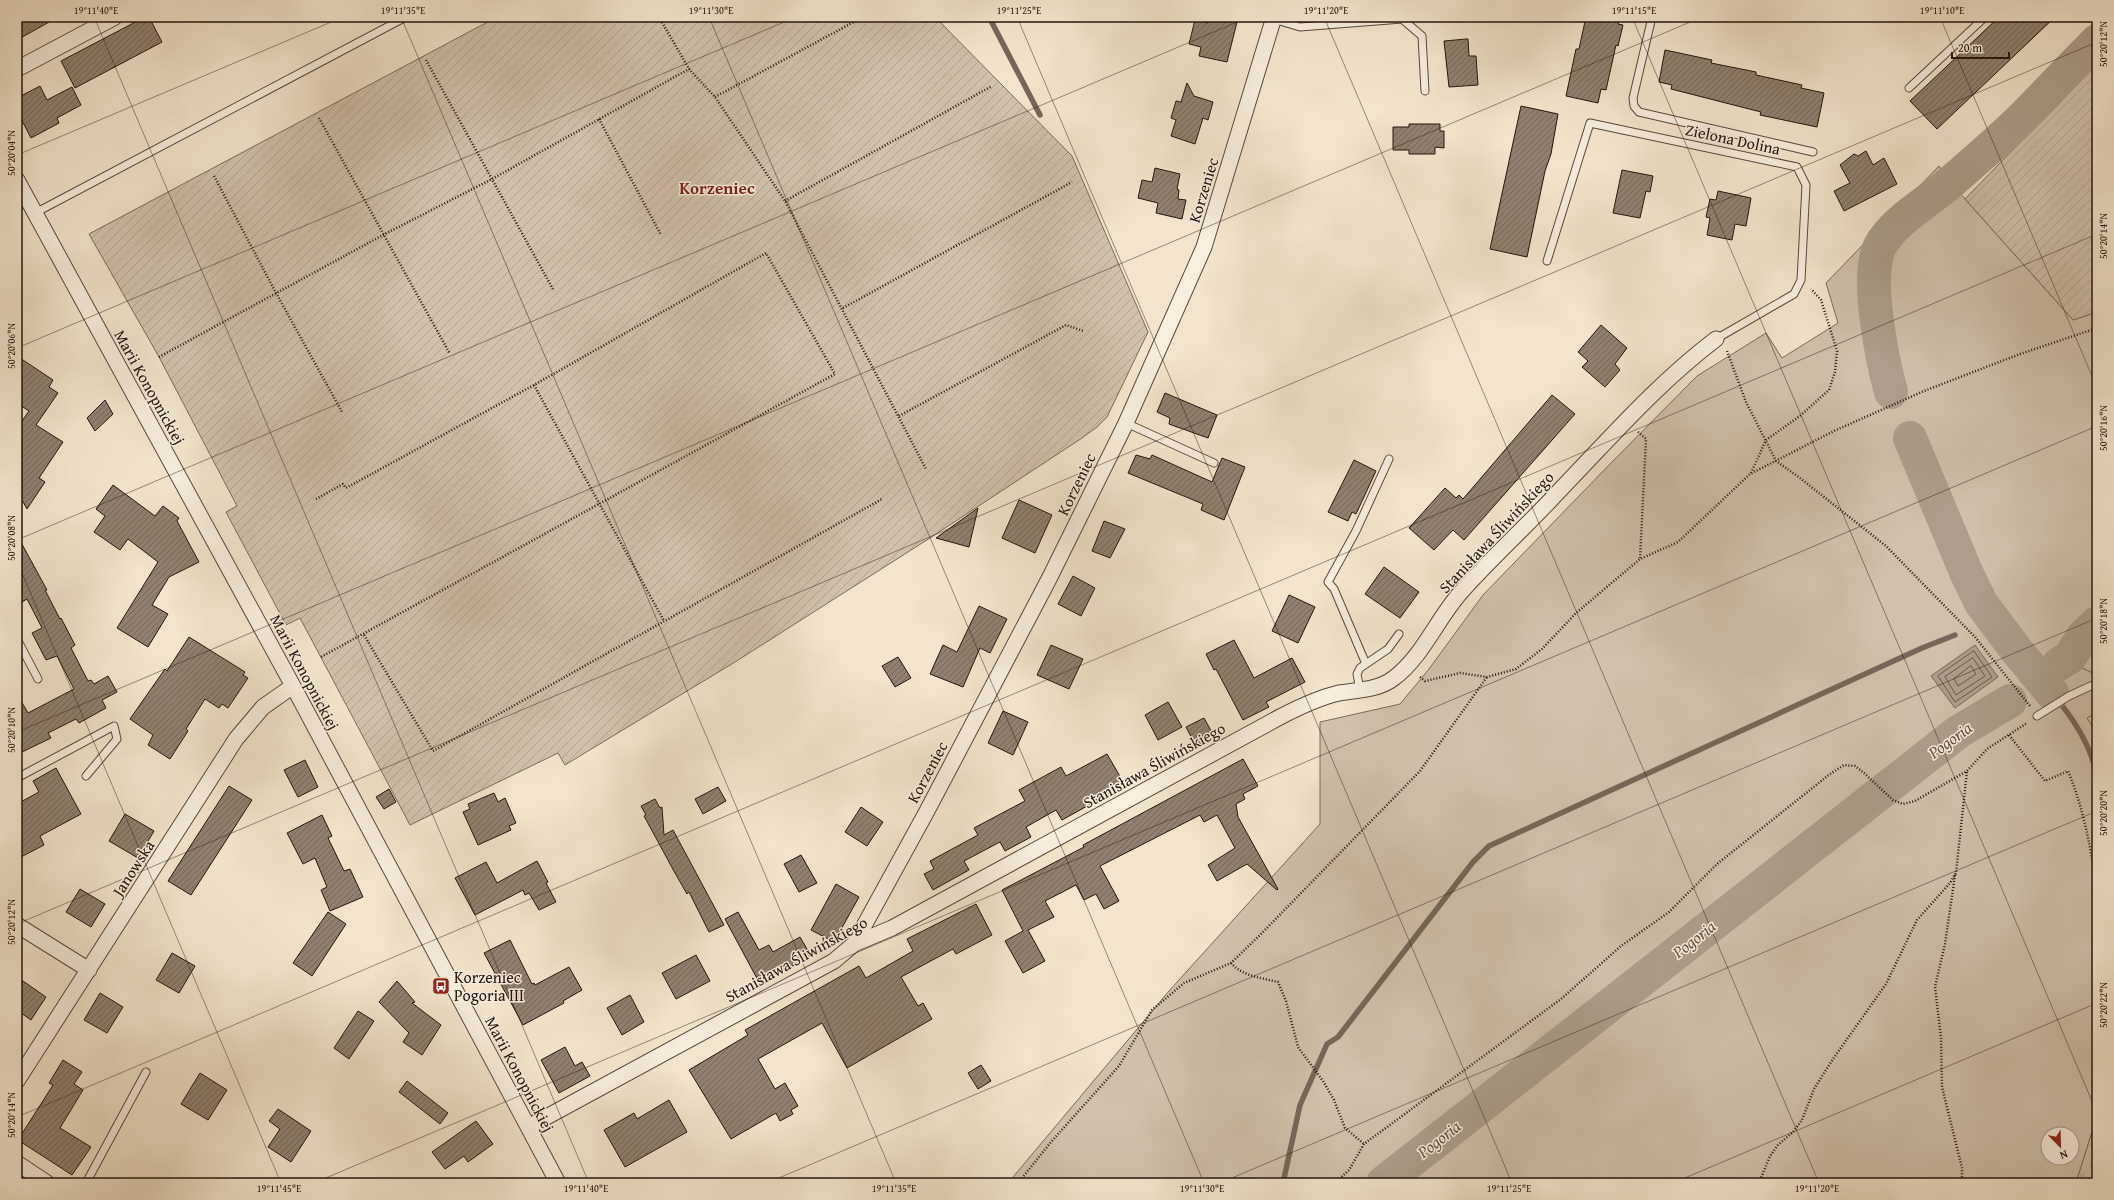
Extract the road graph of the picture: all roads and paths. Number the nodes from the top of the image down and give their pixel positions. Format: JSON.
{"nodes":[{"id":1,"x":116,"y":17,"type":"edge"},
{"id":2,"x":406,"y":17,"type":"edge"},
{"id":3,"x":659,"y":17,"type":"edge"},
{"id":4,"x":863,"y":17,"type":"edge"},
{"id":5,"x":1652,"y":17,"type":"edge"},
{"id":6,"x":1985,"y":17,"type":"edge"},
{"id":7,"x":1274,"y":18,"type":"edge"},
{"id":8,"x":426,"y":60,"type":"dead end"},
{"id":9,"x":689,"y":68,"type":"junction"},
{"id":10,"x":17,"y":69,"type":"edge"},
{"id":11,"x":992,"y":86,"type":"dead end"},
{"id":12,"x":1909,"y":88,"type":"dead end"},
{"id":13,"x":1424,"y":92,"type":"dead end"},
{"id":14,"x":715,"y":97,"type":"junction"},
{"id":15,"x":319,"y":118,"type":"dead end"},
{"id":16,"x":599,"y":119,"type":"junction"},
{"id":17,"x":1813,"y":152,"type":"dead end"},
{"id":18,"x":214,"y":176,"type":"dead end"},
{"id":19,"x":492,"y":179,"type":"junction"},
{"id":20,"x":17,"y":180,"type":"edge"},
{"id":21,"x":1072,"y":182,"type":"dead end"},
{"id":22,"x":21,"y":195,"type":"edge"},
{"id":23,"x":785,"y":202,"type":"junction"},
{"id":24,"x":35,"y":213,"type":"junction"},
{"id":25,"x":383,"y":235,"type":"junction"},
{"id":26,"x":662,"y":235,"type":"dead end"},
{"id":27,"x":1547,"y":262,"type":"dead end"},
{"id":28,"x":1801,"y":280,"type":"junction"},
{"id":29,"x":554,"y":291,"type":"dead end"},
{"id":30,"x":276,"y":293,"type":"junction"},
{"id":31,"x":843,"y":308,"type":"junction"},
{"id":32,"x":2097,"y":328,"type":"edge"},
{"id":33,"x":1083,"y":331,"type":"dead end"},
{"id":34,"x":1716,"y":339,"type":"junction"},
{"id":35,"x":450,"y":354,"type":"dead end"},
{"id":36,"x":159,"y":357,"type":"dead end"},
{"id":37,"x":534,"y":385,"type":"junction"},
{"id":38,"x":342,"y":412,"type":"dead end"},
{"id":39,"x":899,"y":416,"type":"junction"},
{"id":40,"x":1626,"y":421,"type":"junction"},
{"id":41,"x":1126,"y":422,"type":"junction"},
{"id":42,"x":1766,"y":440,"type":"junction"},
{"id":43,"x":1389,"y":459,"type":"dead end"},
{"id":44,"x":1776,"y":461,"type":"junction"},
{"id":45,"x":1214,"y":463,"type":"dead end"},
{"id":46,"x":926,"y":469,"type":"dead end"},
{"id":47,"x":1750,"y":474,"type":"junction"},
{"id":48,"x":316,"y":498,"type":"dead end"},
{"id":49,"x":882,"y":499,"type":"dead end"},
{"id":50,"x":599,"y":502,"type":"junction"},
{"id":51,"x":1640,"y":559,"type":"junction"},
{"id":52,"x":664,"y":621,"type":"junction"},
{"id":53,"x":1399,"y":634,"type":"dead end"},
{"id":54,"x":364,"y":635,"type":"junction"},
{"id":55,"x":17,"y":639,"type":"edge"},
{"id":56,"x":321,"y":657,"type":"dead end"},
{"id":57,"x":1366,"y":664,"type":"junction"},
{"id":58,"x":1407,"y":667,"type":"junction"},
{"id":59,"x":1487,"y":677,"type":"junction"},
{"id":60,"x":38,"y":679,"type":"dead end"},
{"id":61,"x":2097,"y":683,"type":"edge"},
{"id":62,"x":293,"y":686,"type":"junction"},
{"id":63,"x":1360,"y":690,"type":"junction"},
{"id":64,"x":2037,"y":716,"type":"junction"},
{"id":65,"x":2009,"y":734,"type":"junction"},
{"id":66,"x":1967,"y":771,"type":"junction"},
{"id":67,"x":86,"y":776,"type":"dead end"},
{"id":68,"x":17,"y":778,"type":"edge"},
{"id":69,"x":1956,"y":873,"type":"junction"},
{"id":70,"x":2097,"y":890,"type":"edge"},
{"id":71,"x":17,"y":926,"type":"edge"},
{"id":72,"x":854,"y":944,"type":"junction"},
{"id":73,"x":1231,"y":963,"type":"junction"},
{"id":74,"x":89,"y":970,"type":"junction"},
{"id":75,"x":146,"y":1072,"type":"dead end"},
{"id":76,"x":17,"y":1081,"type":"edge"},
{"id":77,"x":528,"y":1127,"type":"junction"},
{"id":78,"x":1364,"y":1144,"type":"junction"},
{"id":79,"x":17,"y":1163,"type":"edge"},
{"id":80,"x":47,"y":1183,"type":"edge"},
{"id":81,"x":86,"y":1183,"type":"edge"},
{"id":82,"x":558,"y":1183,"type":"edge"},
{"id":83,"x":1018,"y":1183,"type":"edge"},
{"id":84,"x":1335,"y":1183,"type":"edge"},
{"id":85,"x":1759,"y":1183,"type":"edge"},
{"id":86,"x":1962,"y":1183,"type":"edge"}],
"edges":[{"from":1,"to":10,"type":"street"},
{"from":2,"to":24,"type":"lane"},
{"from":3,"to":9,"type":"path"},
{"from":4,"to":14,"type":"path"},
{"from":5,"to":17,"type":"lane","name":"Zielona Dolina"},
{"from":6,"to":12,"type":"lane"},
{"from":7,"to":13,"type":"lane"},
{"from":7,"to":41,"type":"street","name":"Korzeniec"},
{"from":8,"to":19,"type":"path"},
{"from":9,"to":14,"type":"path"},
{"from":9,"to":16,"type":"path"},
{"from":11,"to":23,"type":"path"},
{"from":14,"to":23,"type":"path"},
{"from":15,"to":25,"type":"path"},
{"from":16,"to":19,"type":"path"},
{"from":16,"to":26,"type":"path"},
{"from":18,"to":30,"type":"path"},
{"from":19,"to":25,"type":"path"},
{"from":19,"to":29,"type":"path"},
{"from":20,"to":22,"type":"street","name":"Marii Konopnickiej"},
{"from":21,"to":31,"type":"path"},
{"from":22,"to":24,"type":"street","name":"Marii Konopnickiej"},
{"from":23,"to":31,"type":"path"},
{"from":24,"to":62,"type":"street","name":"Marii Konopnickiej"},
{"from":25,"to":30,"type":"path"},
{"from":25,"to":35,"type":"path"},
{"from":27,"to":28,"type":"lane","name":"Zielona Dolina"},
{"from":28,"to":34,"type":"lane"},
{"from":28,"to":42,"type":"path"},
{"from":30,"to":36,"type":"path"},
{"from":30,"to":38,"type":"path"},
{"from":31,"to":39,"type":"path"},
{"from":32,"to":44,"type":"path"},
{"from":33,"to":39,"type":"path"},
{"from":34,"to":40,"type":"street","name":"Stanisława Śliwińskiego"},
{"from":34,"to":42,"type":"path"},
{"from":37,"to":48,"type":"path"},
{"from":37,"to":50,"type":"path"},
{"from":37,"to":50,"type":"path"},
{"from":39,"to":46,"type":"path"},
{"from":40,"to":51,"type":"path"},
{"from":40,"to":58,"type":"street","name":"Stanisława Śliwińskiego"},
{"from":41,"to":45,"type":"lane"},
{"from":41,"to":72,"type":"street","name":"Korzeniec"},
{"from":42,"to":44,"type":"path"},
{"from":42,"to":47,"type":"path"},
{"from":43,"to":57,"type":"lane"},
{"from":44,"to":47,"type":"path"},
{"from":44,"to":64,"type":"path"},
{"from":47,"to":51,"type":"path"},
{"from":49,"to":52,"type":"path"},
{"from":50,"to":52,"type":"path"},
{"from":50,"to":54,"type":"path"},
{"from":51,"to":59,"type":"path"},
{"from":52,"to":54,"type":"path"},
{"from":53,"to":57,"type":"lane"},
{"from":54,"to":56,"type":"path"},
{"from":55,"to":60,"type":"lane"},
{"from":57,"to":63,"type":"lane"},
{"from":58,"to":59,"type":"path"},
{"from":58,"to":63,"type":"street","name":"Stanisława Śliwińskiego"},
{"from":59,"to":73,"type":"path"},
{"from":61,"to":64,"type":"lane"},
{"from":62,"to":74,"type":"street","name":"Janowska"},
{"from":62,"to":77,"type":"street","name":"Marii Konopnickiej"},
{"from":63,"to":72,"type":"street","name":"Stanisława Śliwińskiego"},
{"from":64,"to":65,"type":"path"},
{"from":65,"to":66,"type":"path"},
{"from":65,"to":70,"type":"path"},
{"from":66,"to":69,"type":"path"},
{"from":66,"to":78,"type":"path"},
{"from":67,"to":68,"type":"lane"},
{"from":69,"to":85,"type":"path"},
{"from":69,"to":86,"type":"path"},
{"from":71,"to":74,"type":"street"},
{"from":72,"to":77,"type":"street","name":"Stanisława Śliwińskiego"},
{"from":73,"to":78,"type":"path"},
{"from":73,"to":83,"type":"path"},
{"from":74,"to":76,"type":"street","name":"Janowska"},
{"from":75,"to":81,"type":"lane"},
{"from":77,"to":82,"type":"street","name":"Marii Konopnickiej"},
{"from":78,"to":84,"type":"path"},
{"from":79,"to":80,"type":"street"}]}
